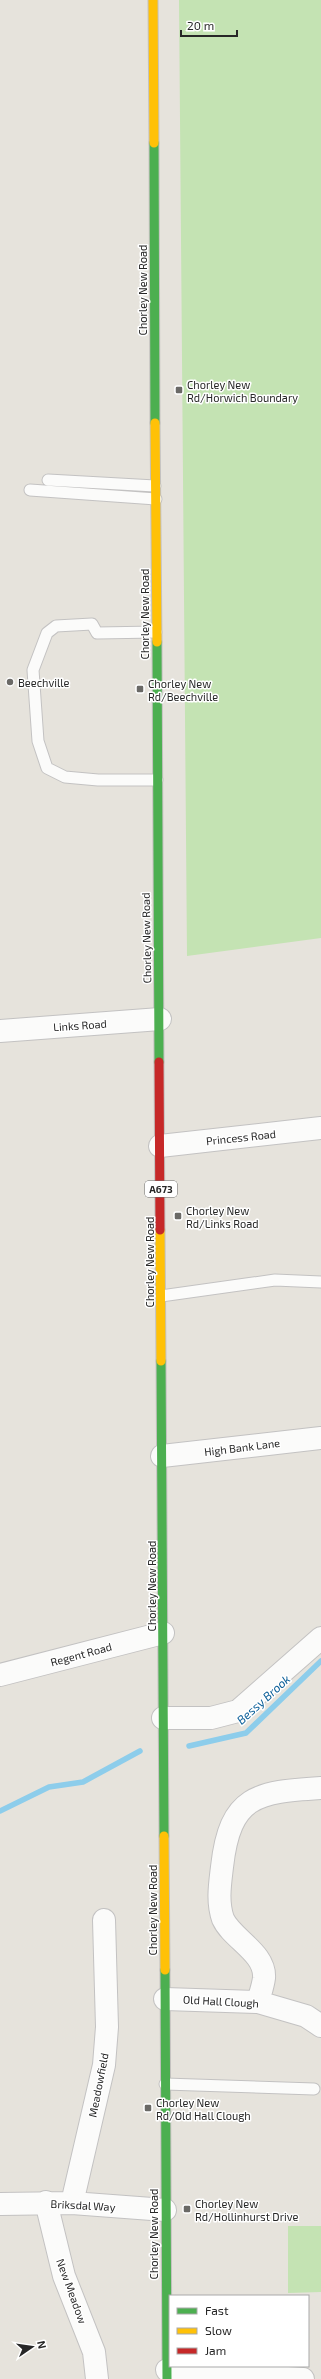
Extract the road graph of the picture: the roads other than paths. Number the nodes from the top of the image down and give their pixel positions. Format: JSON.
{"nodes":[{"id":1,"x":153,"y":0,"type":"edge"},
{"id":2,"x":48,"y":480,"type":"dead end"},
{"id":3,"x":156,"y":486,"type":"junction"},
{"id":4,"x":30,"y":490,"type":"dead end"},
{"id":5,"x":156,"y":499,"type":"junction"},
{"id":6,"x":156,"y":632,"type":"junction"},
{"id":7,"x":157,"y":780,"type":"junction"},
{"id":8,"x":160,"y":1019,"type":"junction"},
{"id":9,"x":0,"y":1031,"type":"edge"},
{"id":10,"x":321,"y":1128,"type":"edge"},
{"id":11,"x":160,"y":1146,"type":"junction"},
{"id":12,"x":321,"y":1282,"type":"edge"},
{"id":13,"x":161,"y":1296,"type":"junction"},
{"id":14,"x":321,"y":1438,"type":"edge"},
{"id":15,"x":162,"y":1456,"type":"junction"},
{"id":16,"x":163,"y":1633,"type":"junction"},
{"id":17,"x":321,"y":1638,"type":"edge"},
{"id":18,"x":0,"y":1675,"type":"edge"},
{"id":19,"x":163,"y":1718,"type":"junction"},
{"id":20,"x":321,"y":1788,"type":"edge"},
{"id":21,"x":98,"y":1935,"type":"dead end"},
{"id":22,"x":165,"y":1999,"type":"junction"},
{"id":23,"x":258,"y":2002,"type":"junction"},
{"id":24,"x":321,"y":2026,"type":"edge"},
{"id":25,"x":165,"y":2084,"type":"junction"},
{"id":26,"x":314,"y":2089,"type":"dead end"},
{"id":27,"x":46,"y":2202,"type":"junction"},
{"id":28,"x":72,"y":2203,"type":"junction"},
{"id":29,"x":0,"y":2204,"type":"edge"},
{"id":30,"x":165,"y":2210,"type":"junction"},
{"id":31,"x":167,"y":2374,"type":"edge"},
{"id":32,"x":96,"y":2379,"type":"edge"},
{"id":33,"x":303,"y":2379,"type":"edge"}],
"edges":[{"from":1,"to":3,"type":"highway","name":"Chorley New Road","number":"A673"},
{"from":2,"to":3,"type":"lane"},
{"from":3,"to":5,"type":"highway","name":"Chorley New Road","number":"A673"},
{"from":4,"to":5,"type":"lane"},
{"from":5,"to":6,"type":"highway","name":"Chorley New Road","number":"A673"},
{"from":6,"to":7,"type":"highway","name":"Chorley New Road","number":"A673"},
{"from":6,"to":7,"type":"lane"},
{"from":7,"to":8,"type":"highway","name":"Chorley New Road","number":"A673"},
{"from":8,"to":9,"type":"street","name":"Links Road"},
{"from":8,"to":11,"type":"highway","name":"Chorley New Road","number":"A673"},
{"from":10,"to":11,"type":"street","name":"Princess Road"},
{"from":11,"to":13,"type":"highway","name":"Chorley New Road","number":"A673"},
{"from":12,"to":13,"type":"lane"},
{"from":13,"to":15,"type":"highway","name":"Chorley New Road","number":"A673"},
{"from":14,"to":15,"type":"street","name":"High Bank Lane"},
{"from":15,"to":16,"type":"highway","name":"Chorley New Road","number":"A673"},
{"from":16,"to":18,"type":"street","name":"Regent Road"},
{"from":16,"to":19,"type":"highway","name":"Chorley New Road","number":"A673"},
{"from":17,"to":19,"type":"street"},
{"from":19,"to":22,"type":"highway","name":"Chorley New Road","number":"A673"},
{"from":20,"to":23,"type":"street"},
{"from":21,"to":28,"type":"street","name":"Meadowfield"},
{"from":22,"to":23,"type":"street","name":"Old Hall Clough"},
{"from":22,"to":25,"type":"highway","name":"Chorley New Road","number":"A673"},
{"from":23,"to":24,"type":"street","name":"Old Hall Clough"},
{"from":25,"to":26,"type":"lane"},
{"from":25,"to":30,"type":"highway","name":"Chorley New Road","number":"A673"},
{"from":27,"to":28,"type":"street","name":"Briksdal Way"},
{"from":27,"to":29,"type":"street","name":"Briksdal Way"},
{"from":27,"to":32,"type":"street","name":"New Meadow"},
{"from":28,"to":30,"type":"street","name":"Briksdal Way"},
{"from":30,"to":31,"type":"highway","name":"Chorley New Road","number":"A673"},
{"from":31,"to":33,"type":"street"}]}
